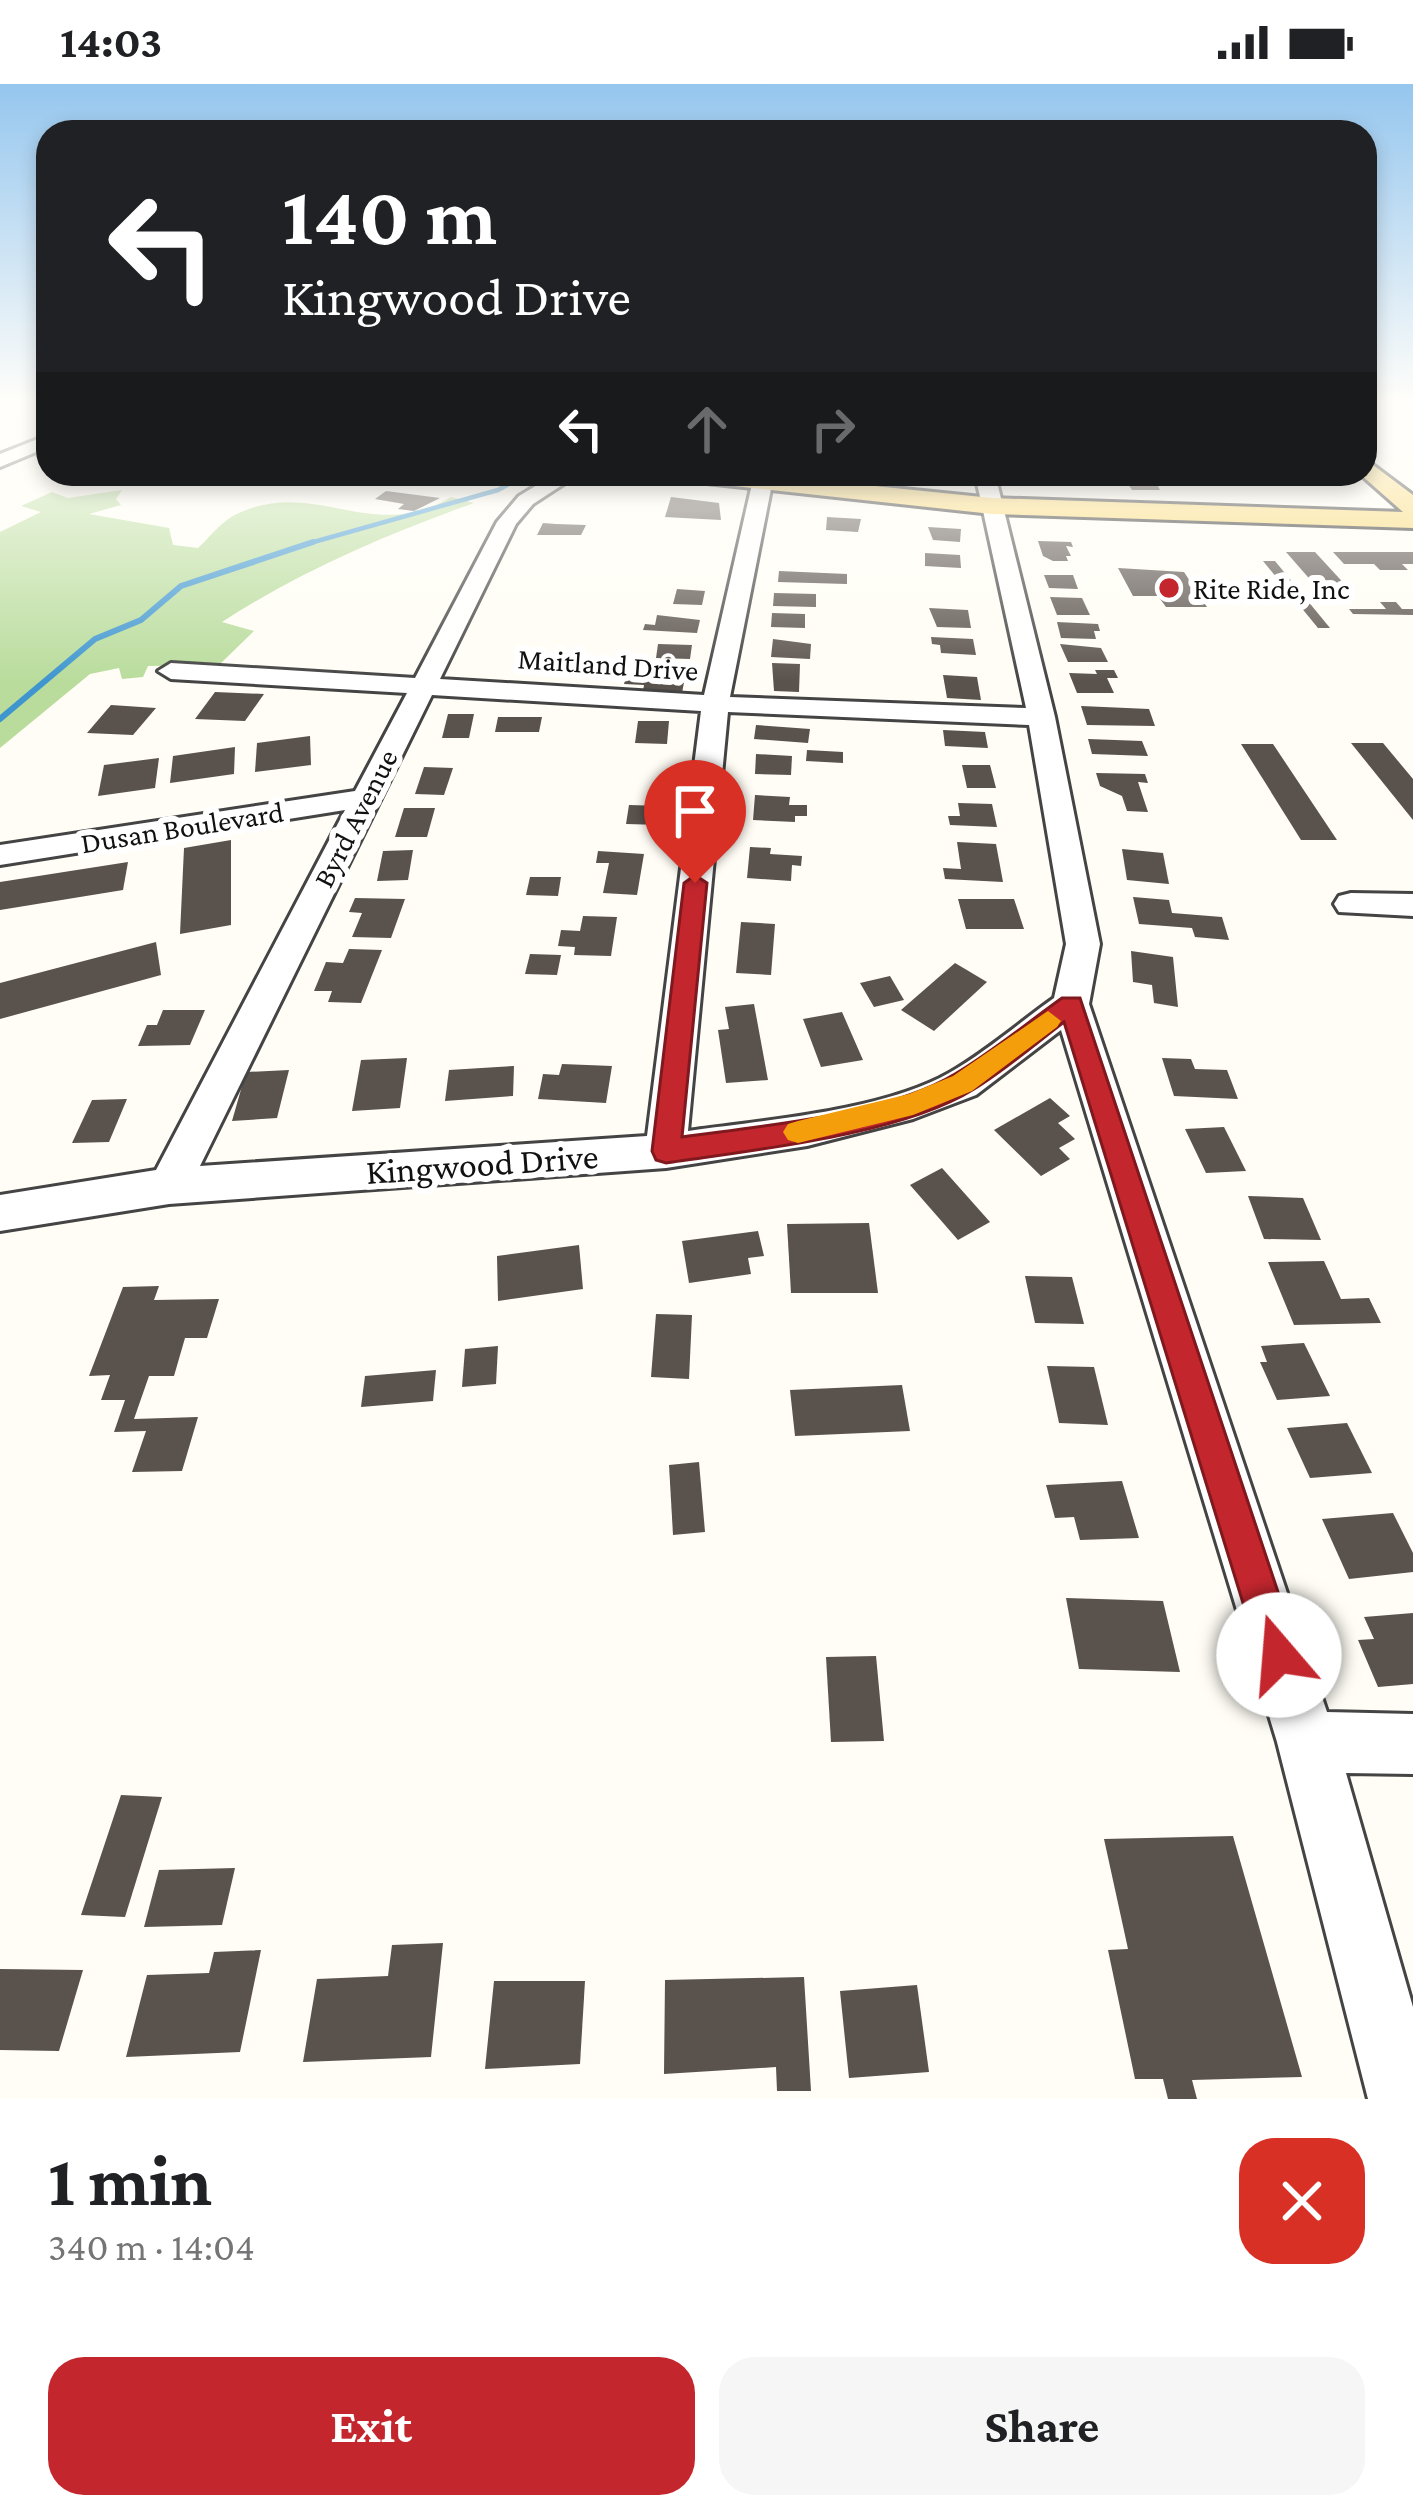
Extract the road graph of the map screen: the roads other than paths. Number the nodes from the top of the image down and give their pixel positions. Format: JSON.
{"nodes":[{"id":1,"x":536,"y":494,"type":"edge"},
{"id":2,"x":760,"y":494,"type":"edge"},
{"id":3,"x":867,"y":494,"type":"edge"},
{"id":4,"x":989,"y":494,"type":"edge"},
{"id":5,"x":992,"y":506,"type":"junction"},
{"id":6,"x":1413,"y":520,"type":"edge"},
{"id":7,"x":171,"y":671,"type":"dead end"},
{"id":8,"x":424,"y":685,"type":"junction"},
{"id":9,"x":715,"y":704,"type":"junction"},
{"id":10,"x":1041,"y":717,"type":"junction"},
{"id":11,"x":364,"y":798,"type":"junction"},
{"id":12,"x":0,"y":855,"type":"edge"},
{"id":13,"x":1351,"y":904,"type":"dead end"},
{"id":14,"x":1413,"y":905,"type":"edge"},
{"id":15,"x":1071,"y":1004,"type":"junction"},
{"id":16,"x":666,"y":1151,"type":"junction"},
{"id":17,"x":169,"y":1186,"type":"junction"},
{"id":18,"x":0,"y":1213,"type":"edge"},
{"id":19,"x":1306,"y":1742,"type":"junction"},
{"id":20,"x":1413,"y":1744,"type":"edge"},
{"id":21,"x":1404,"y":2099,"type":"edge"}],
"edges":[{"from":1,"to":8,"type":"street","name":"Byrd Avenue"},
{"from":2,"to":9,"type":"street"},
{"from":3,"to":5,"type":"main road"},
{"from":4,"to":5,"type":"street"},
{"from":5,"to":6,"type":"main road"},
{"from":5,"to":10,"type":"street"},
{"from":7,"to":8,"type":"street","name":"Maitland Drive"},
{"from":8,"to":9,"type":"street","name":"Maitland Drive"},
{"from":8,"to":11,"type":"street","name":"Byrd Avenue"},
{"from":9,"to":10,"type":"street","name":"Maitland Drive"},
{"from":9,"to":16,"type":"street"},
{"from":10,"to":15,"type":"street"},
{"from":11,"to":12,"type":"street","name":"Dusan Boulevard"},
{"from":11,"to":17,"type":"street","name":"Byrd Avenue"},
{"from":13,"to":14,"type":"street"},
{"from":15,"to":16,"type":"street","name":"Kingwood Drive"},
{"from":15,"to":19,"type":"street"},
{"from":16,"to":17,"type":"street","name":"Kingwood Drive"},
{"from":17,"to":18,"type":"street","name":"Kingwood Drive"},
{"from":19,"to":20,"type":"street"},
{"from":19,"to":21,"type":"street"}]}
